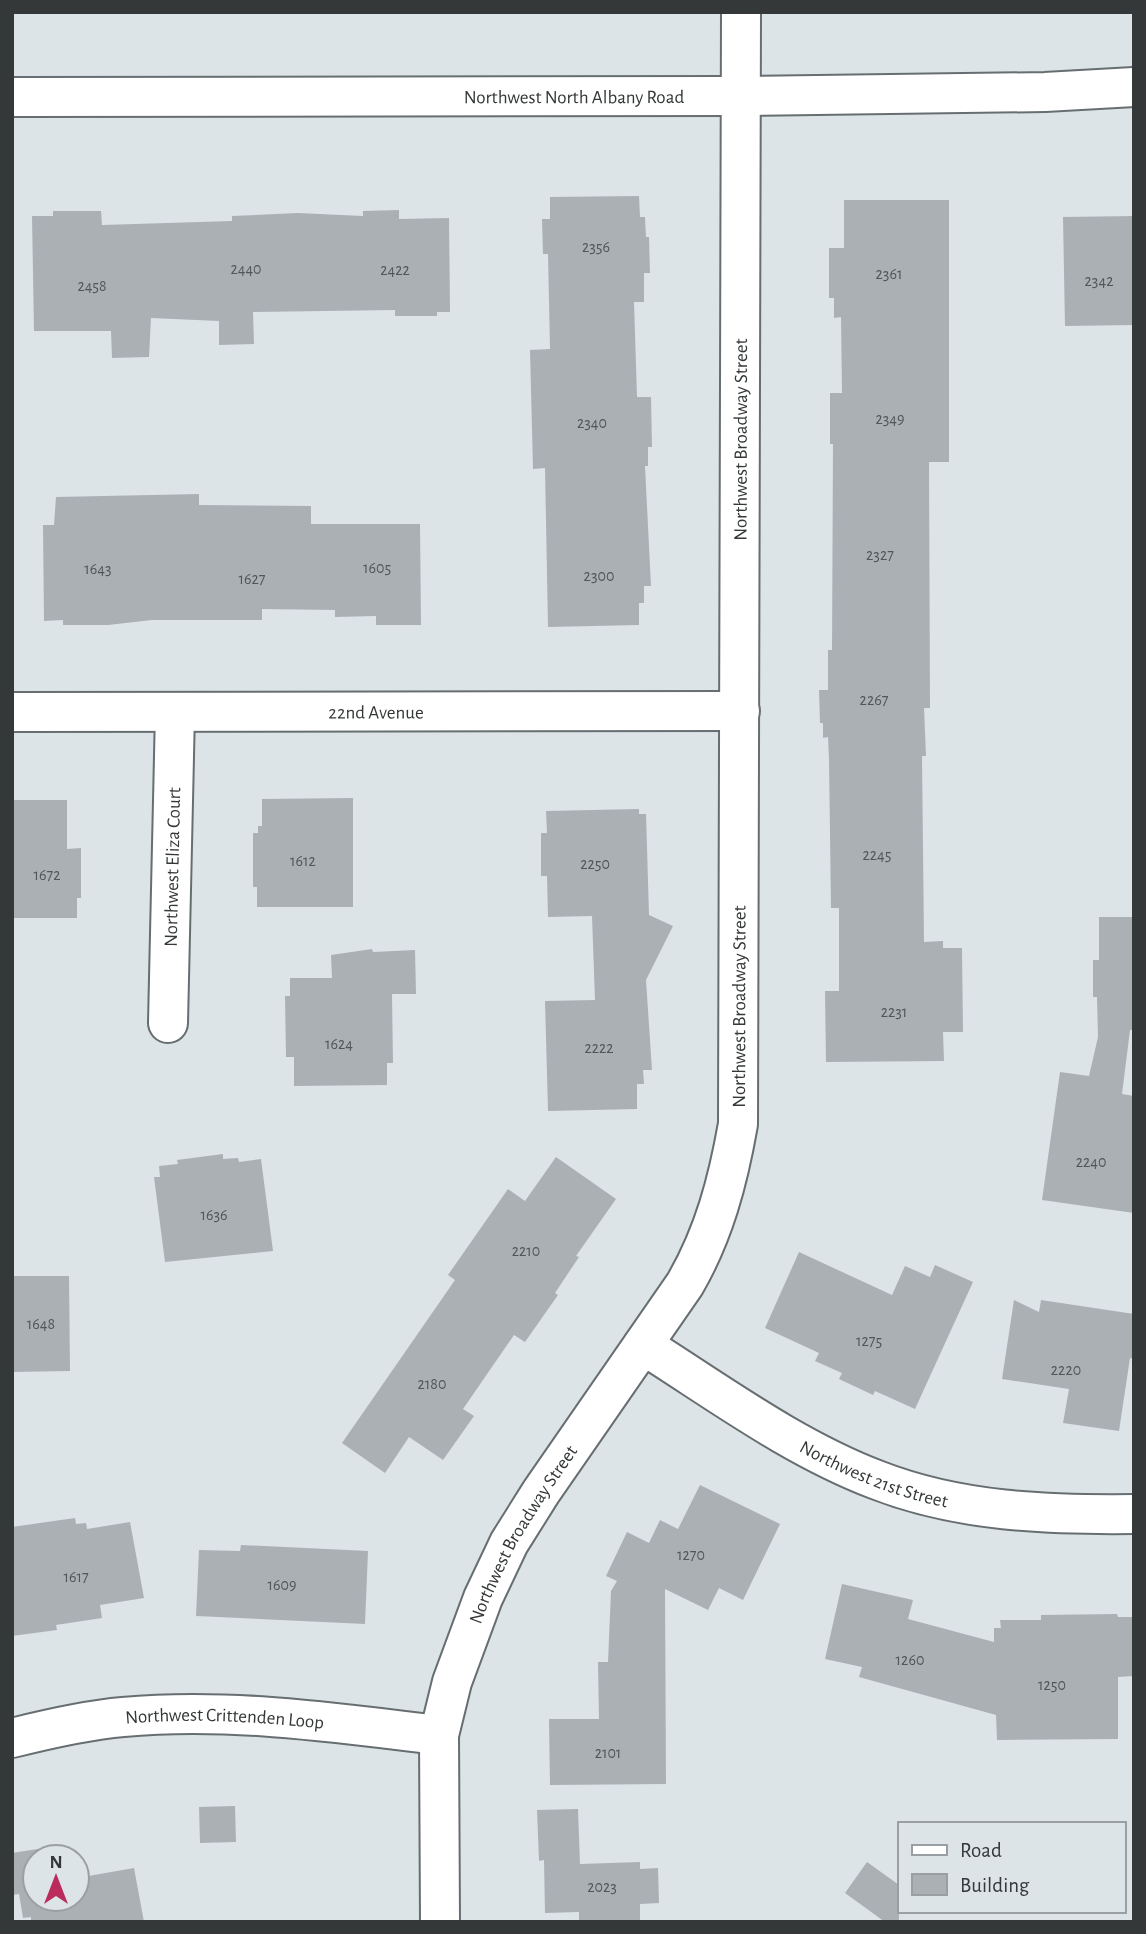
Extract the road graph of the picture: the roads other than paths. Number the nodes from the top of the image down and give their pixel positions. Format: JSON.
{"nodes":[{"id":1,"x":741,"y":12,"type":"edge"},
{"id":2,"x":1134,"y":87,"type":"edge"},
{"id":3,"x":741,"y":96,"type":"junction"},
{"id":4,"x":12,"y":97,"type":"edge"},
{"id":5,"x":740,"y":711,"type":"junction"},
{"id":6,"x":12,"y":712,"type":"edge"},
{"id":7,"x":175,"y":712,"type":"junction"},
{"id":8,"x":168,"y":1023,"type":"dead end"},
{"id":9,"x":643,"y":1345,"type":"junction"},
{"id":10,"x":1134,"y":1514,"type":"edge"},
{"id":11,"x":439,"y":1735,"type":"junction"},
{"id":12,"x":12,"y":1738,"type":"edge"},
{"id":13,"x":440,"y":1922,"type":"edge"}],
"edges":[{"from":1,"to":3,"type":"street","name":"Northwest Broadway Street"},
{"from":2,"to":3,"type":"street","name":"Northwest North Albany Road"},
{"from":3,"to":4,"type":"street","name":"Northwest North Albany Road"},
{"from":3,"to":5,"type":"street","name":"Northwest Broadway Street"},
{"from":5,"to":7,"type":"street","name":"22nd Avenue"},
{"from":5,"to":9,"type":"street","name":"Northwest Broadway Street"},
{"from":6,"to":7,"type":"street","name":"22nd Avenue"},
{"from":7,"to":8,"type":"street","name":"Northwest Eliza Court"},
{"from":9,"to":10,"type":"street","name":"Northwest 21st Street"},
{"from":9,"to":11,"type":"street","name":"Northwest Broadway Street"},
{"from":11,"to":12,"type":"street","name":"Northwest Crittenden Loop"},
{"from":11,"to":13,"type":"street","name":"Northwest Broadway Street"}]}
